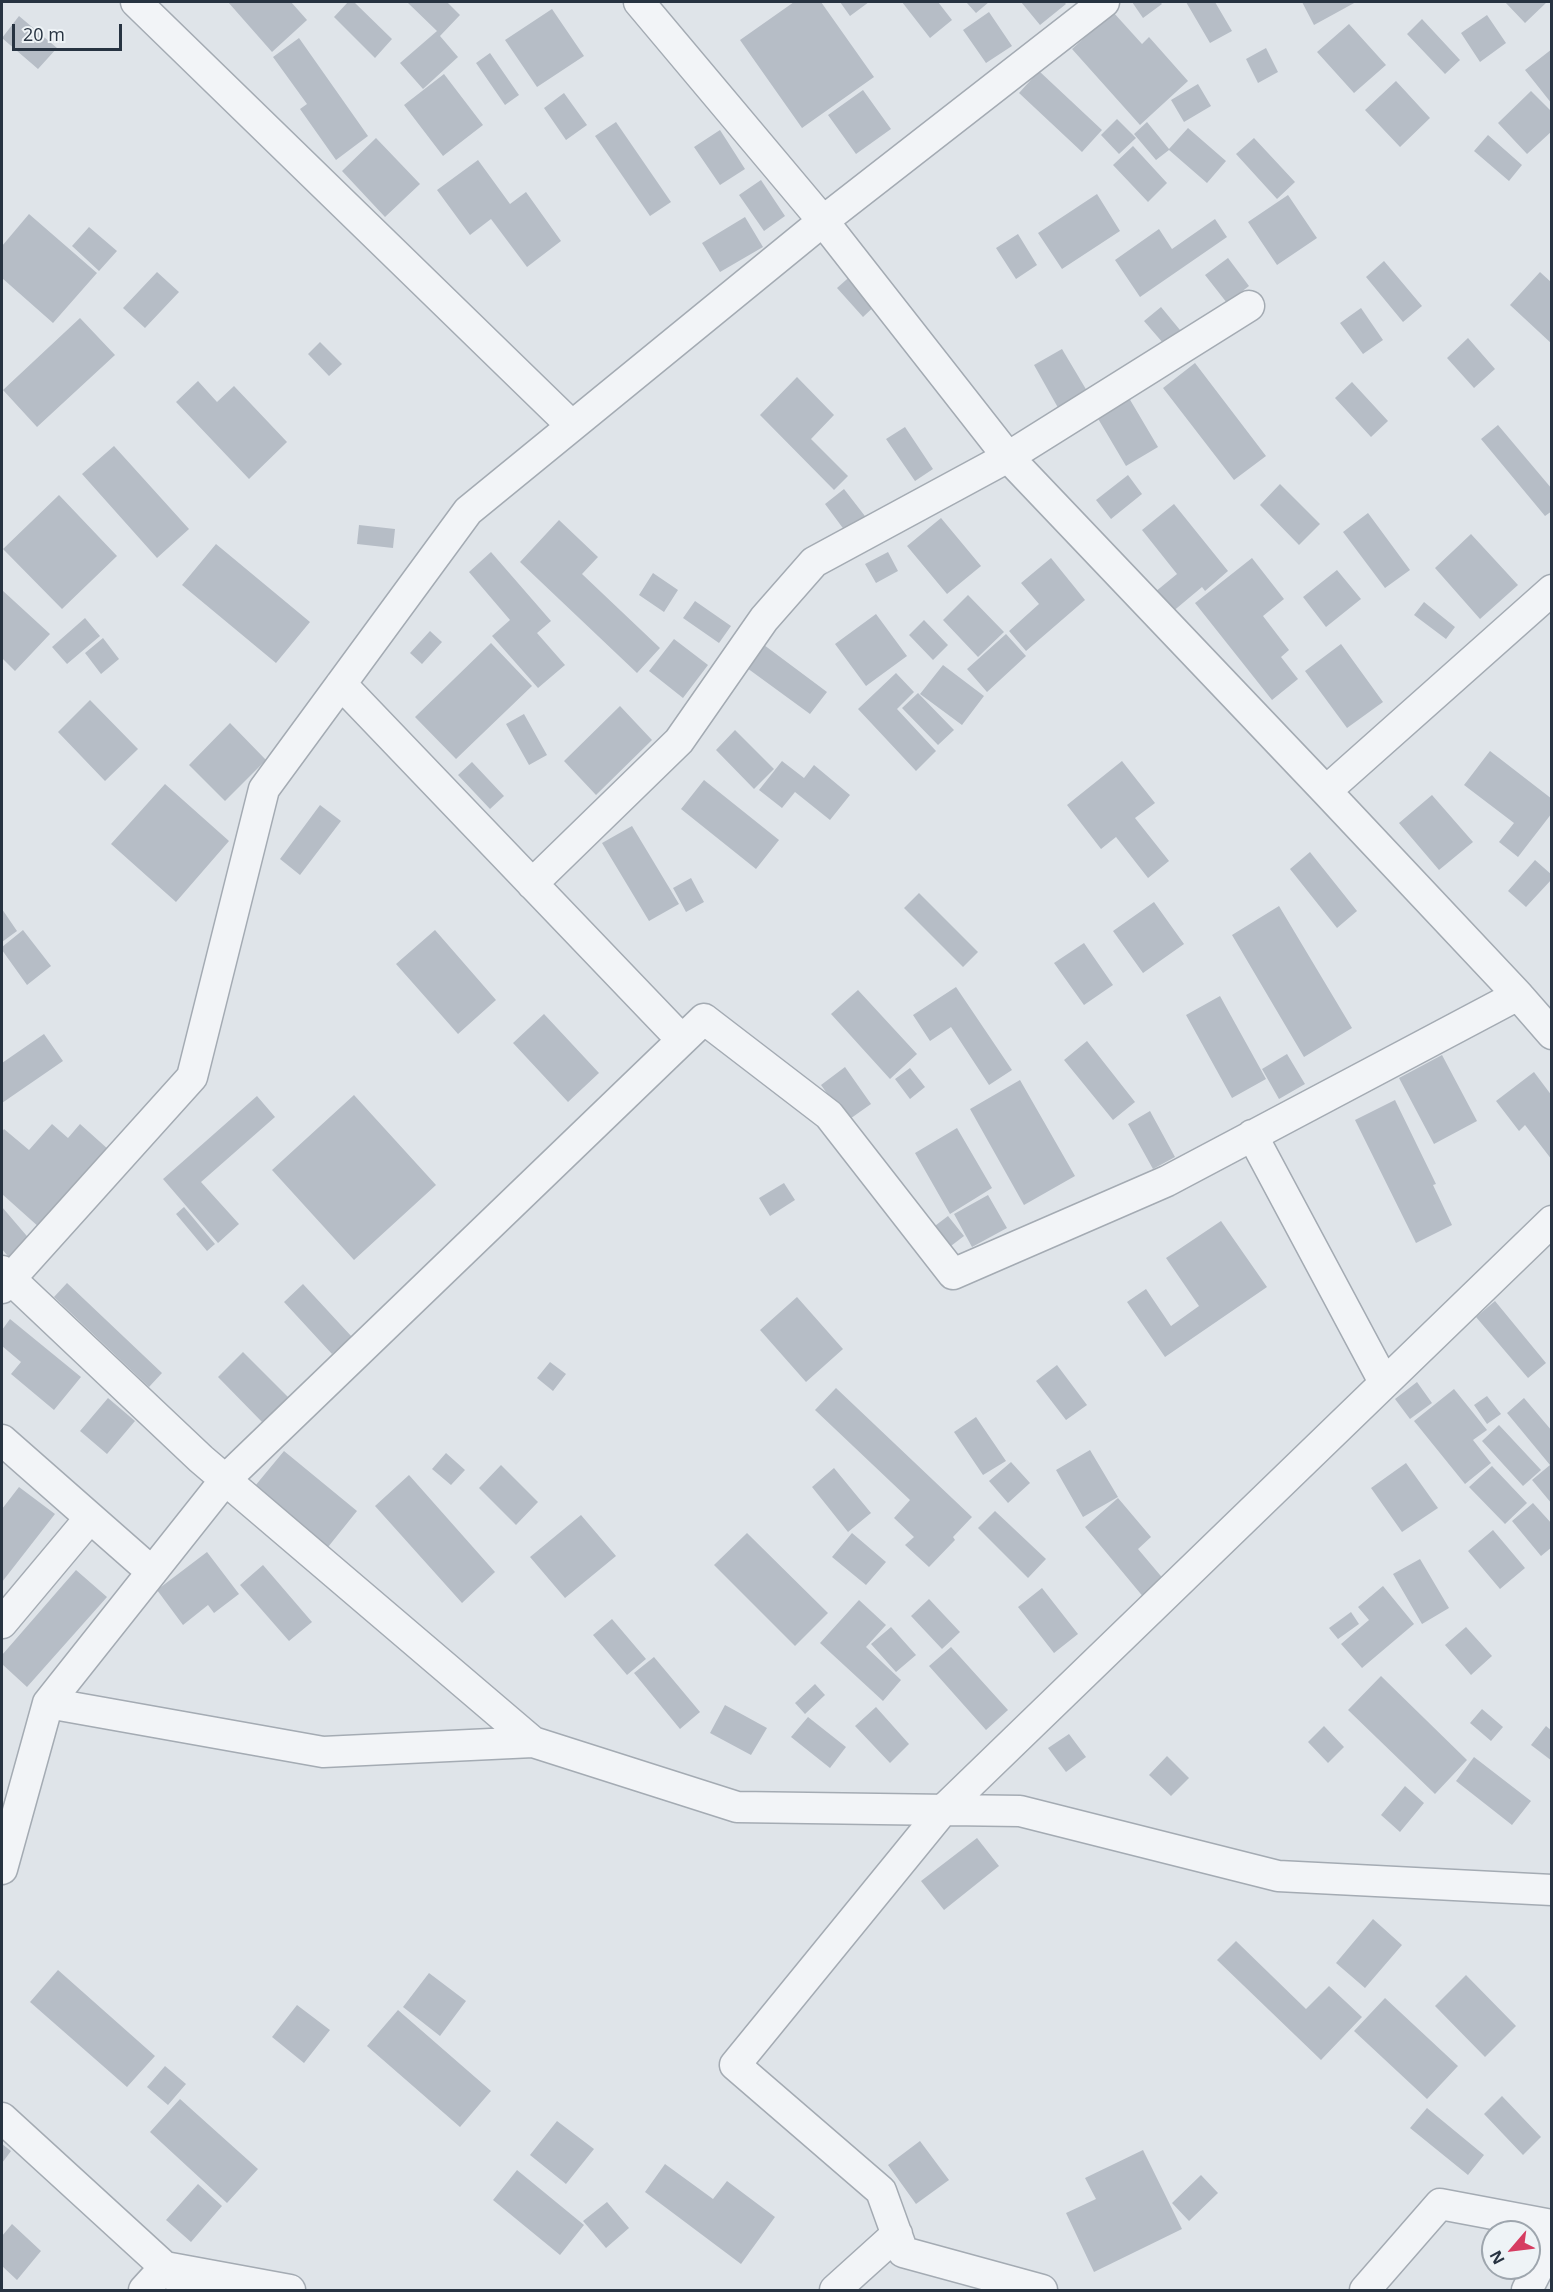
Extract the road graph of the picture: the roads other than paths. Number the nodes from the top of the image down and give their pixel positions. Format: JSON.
{"nodes":[{"id":1,"x":136,"y":2,"type":"edge"},
{"id":2,"x":639,"y":2,"type":"edge"},
{"id":3,"x":1104,"y":2,"type":"edge"},
{"id":4,"x":823,"y":221,"type":"junction"},
{"id":5,"x":1249,"y":306,"type":"dead end"},
{"id":6,"x":571,"y":425,"type":"junction"},
{"id":7,"x":1008,"y":457,"type":"junction"},
{"id":8,"x":1551,"y":590,"type":"edge"},
{"id":9,"x":340,"y":684,"type":"junction"},
{"id":10,"x":1326,"y":791,"type":"junction"},
{"id":11,"x":532,"y":884,"type":"junction"},
{"id":12,"x":1518,"y":995,"type":"junction"},
{"id":13,"x":1551,"y":1034,"type":"edge"},
{"id":14,"x":682,"y":1040,"type":"junction"},
{"id":15,"x":1252,"y":1136,"type":"junction"},
{"id":16,"x":1551,"y":1221,"type":"edge"},
{"id":17,"x":4,"y":1279,"type":"edge"},
{"id":18,"x":1384,"y":1382,"type":"junction"},
{"id":19,"x":2,"y":1440,"type":"edge"},
{"id":20,"x":225,"y":1480,"type":"junction"},
{"id":21,"x":90,"y":1518,"type":"junction"},
{"id":22,"x":152,"y":1572,"type":"junction"},
{"id":23,"x":2,"y":1623,"type":"edge"},
{"id":24,"x":48,"y":1703,"type":"junction"},
{"id":25,"x":533,"y":1742,"type":"junction"},
{"id":26,"x":943,"y":1810,"type":"junction"},
{"id":27,"x":2,"y":1869,"type":"edge"},
{"id":28,"x":1551,"y":1890,"type":"edge"},
{"id":29,"x":2,"y":2118,"type":"edge"},
{"id":30,"x":1551,"y":2225,"type":"edge"},
{"id":31,"x":897,"y":2234,"type":"junction"},
{"id":32,"x":1551,"y":2241,"type":"edge"},
{"id":33,"x":165,"y":2267,"type":"junction"},
{"id":34,"x":144,"y":2290,"type":"edge"},
{"id":35,"x":190,"y":2290,"type":"edge"},
{"id":36,"x":290,"y":2290,"type":"edge"},
{"id":37,"x":835,"y":2290,"type":"edge"},
{"id":38,"x":1042,"y":2290,"type":"edge"},
{"id":39,"x":1365,"y":2290,"type":"edge"},
{"id":40,"x":1527,"y":2290,"type":"edge"}],
"edges":[{"from":1,"to":6,"type":"street"},
{"from":2,"to":4,"type":"street"},
{"from":3,"to":4,"type":"street"},
{"from":4,"to":6,"type":"street"},
{"from":4,"to":7,"type":"street"},
{"from":5,"to":7,"type":"street"},
{"from":6,"to":9,"type":"street"},
{"from":7,"to":10,"type":"street"},
{"from":7,"to":11,"type":"street"},
{"from":8,"to":10,"type":"street"},
{"from":9,"to":11,"type":"street"},
{"from":9,"to":17,"type":"street"},
{"from":10,"to":12,"type":"street"},
{"from":11,"to":14,"type":"street"},
{"from":12,"to":13,"type":"street"},
{"from":12,"to":15,"type":"street"},
{"from":14,"to":15,"type":"street"},
{"from":14,"to":20,"type":"street"},
{"from":15,"to":18,"type":"street"},
{"from":16,"to":18,"type":"street"},
{"from":17,"to":20,"type":"street"},
{"from":18,"to":26,"type":"street"},
{"from":19,"to":21,"type":"street"},
{"from":20,"to":22,"type":"street"},
{"from":20,"to":25,"type":"street"},
{"from":21,"to":22,"type":"street"},
{"from":21,"to":23,"type":"street"},
{"from":22,"to":24,"type":"street"},
{"from":24,"to":25,"type":"street"},
{"from":24,"to":27,"type":"street"},
{"from":25,"to":26,"type":"street"},
{"from":26,"to":28,"type":"street"},
{"from":26,"to":31,"type":"street"},
{"from":29,"to":33,"type":"street"},
{"from":30,"to":39,"type":"street"},
{"from":31,"to":37,"type":"street"},
{"from":31,"to":38,"type":"street"},
{"from":32,"to":40,"type":"street"},
{"from":33,"to":34,"type":"street"},
{"from":33,"to":35,"type":"street"},
{"from":33,"to":36,"type":"street"}]}
